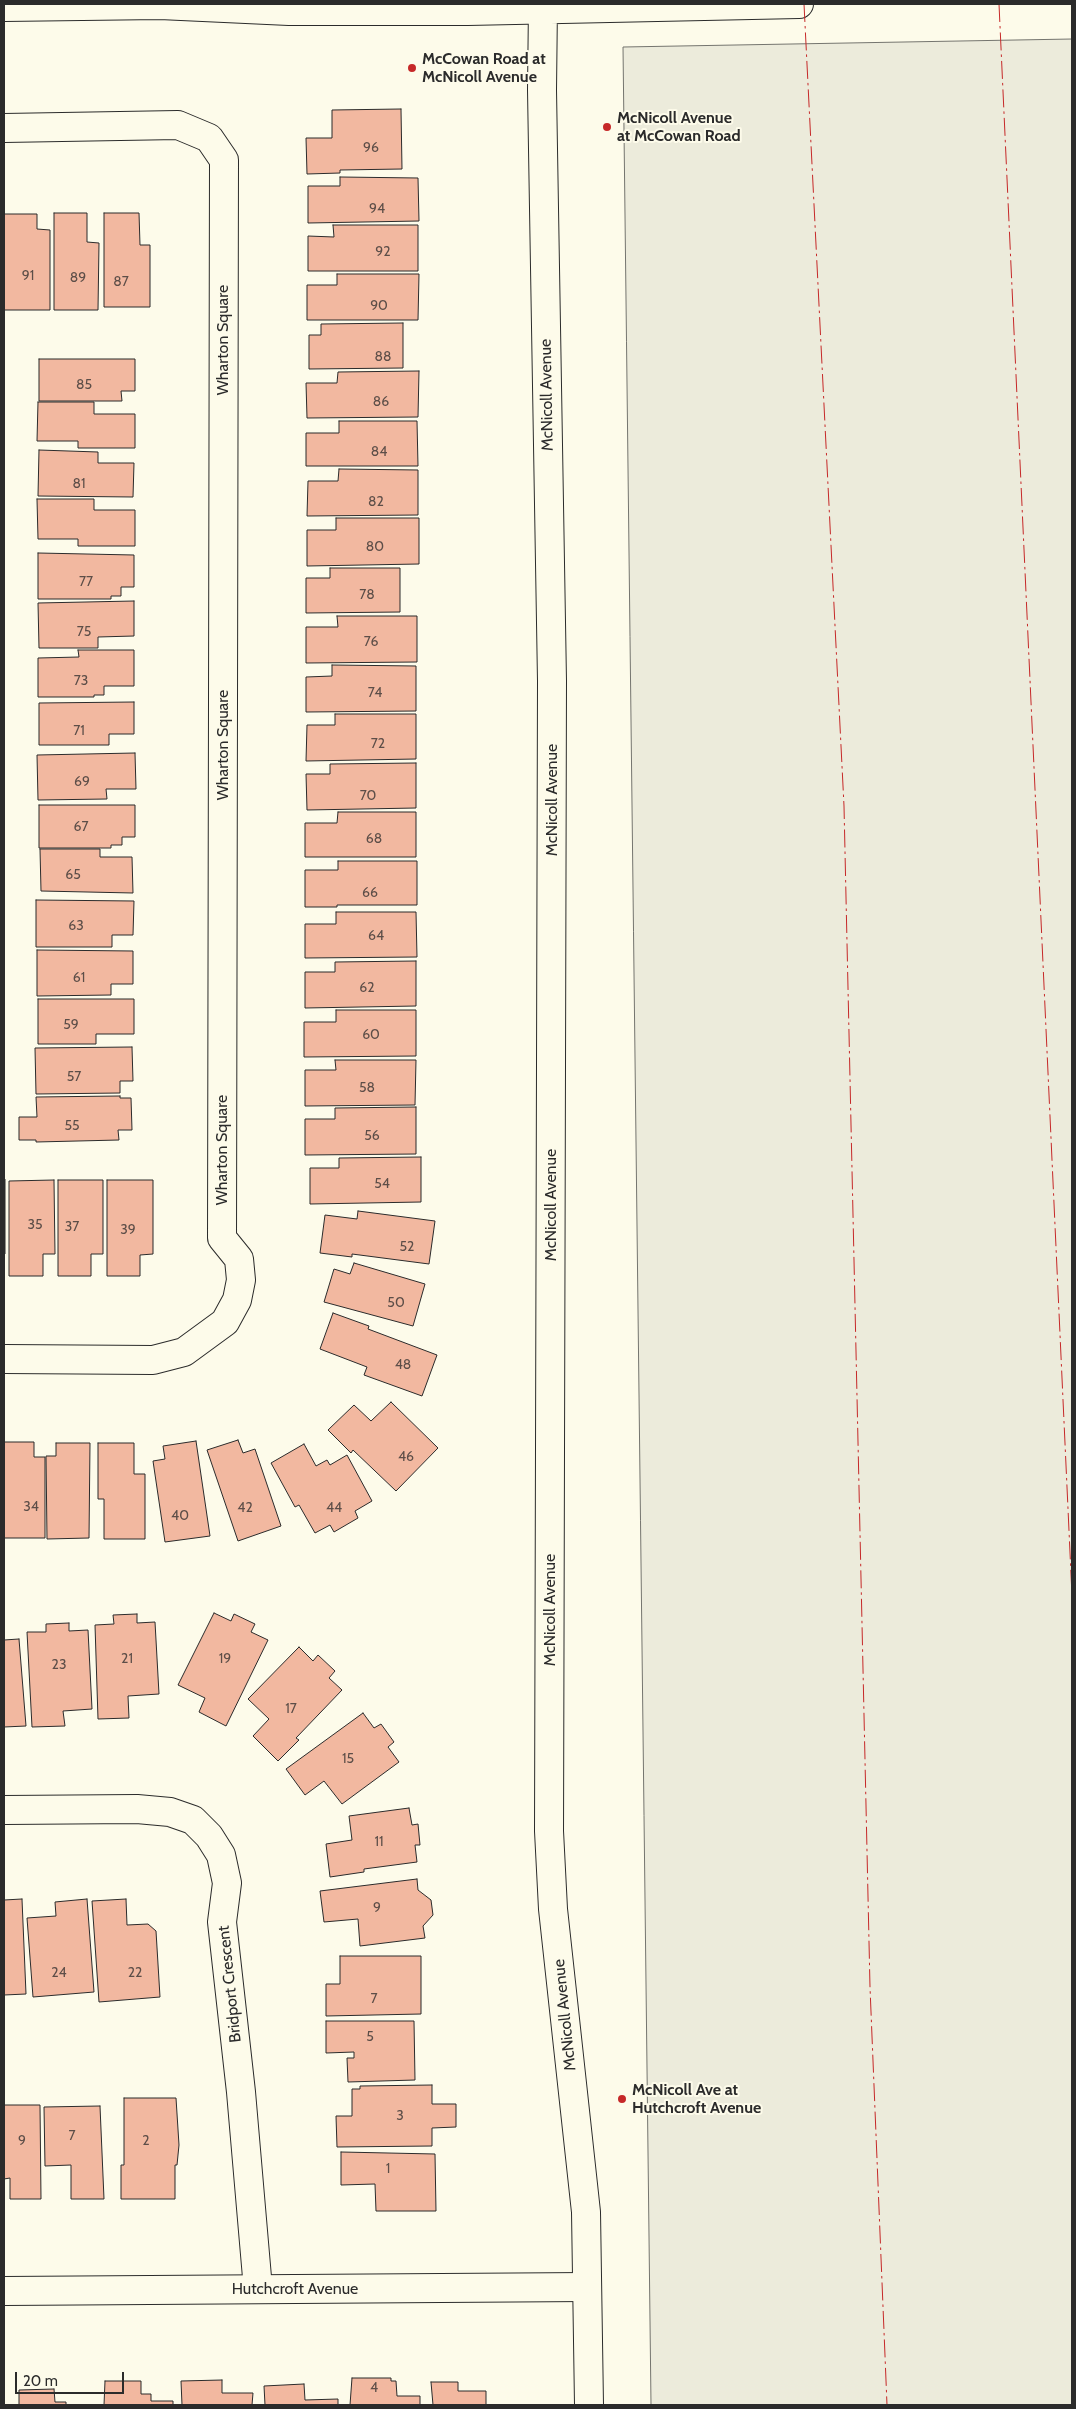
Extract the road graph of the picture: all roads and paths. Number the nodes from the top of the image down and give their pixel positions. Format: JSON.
{"nodes":[{"id":1,"x":799,"y":4,"type":"edge"},
{"id":2,"x":543,"y":6,"type":"edge"},
{"id":3,"x":4,"y":7,"type":"edge"},
{"id":4,"x":4,"y":128,"type":"edge"},
{"id":5,"x":4,"y":1359,"type":"edge"},
{"id":6,"x":4,"y":1810,"type":"edge"},
{"id":7,"x":587,"y":2287,"type":"junction"},
{"id":8,"x":258,"y":2289,"type":"junction"},
{"id":9,"x":4,"y":2291,"type":"edge"},
{"id":10,"x":589,"y":2405,"type":"edge"}],
"edges":[{"from":1,"to":2,"type":"main road"},
{"from":2,"to":3,"type":"main road"},
{"from":2,"to":7,"type":"main road","name":"McNicoll Avenue"},
{"from":4,"to":5,"type":"main road","name":"Wharton Square"},
{"from":6,"to":8,"type":"main road","name":"Bridport Crescent"},
{"from":7,"to":8,"type":"main road","name":"Hutchcroft Avenue"},
{"from":7,"to":10,"type":"main road","name":"McNicoll Avenue"},
{"from":8,"to":9,"type":"main road","name":"Hutchcroft Avenue"}]}
